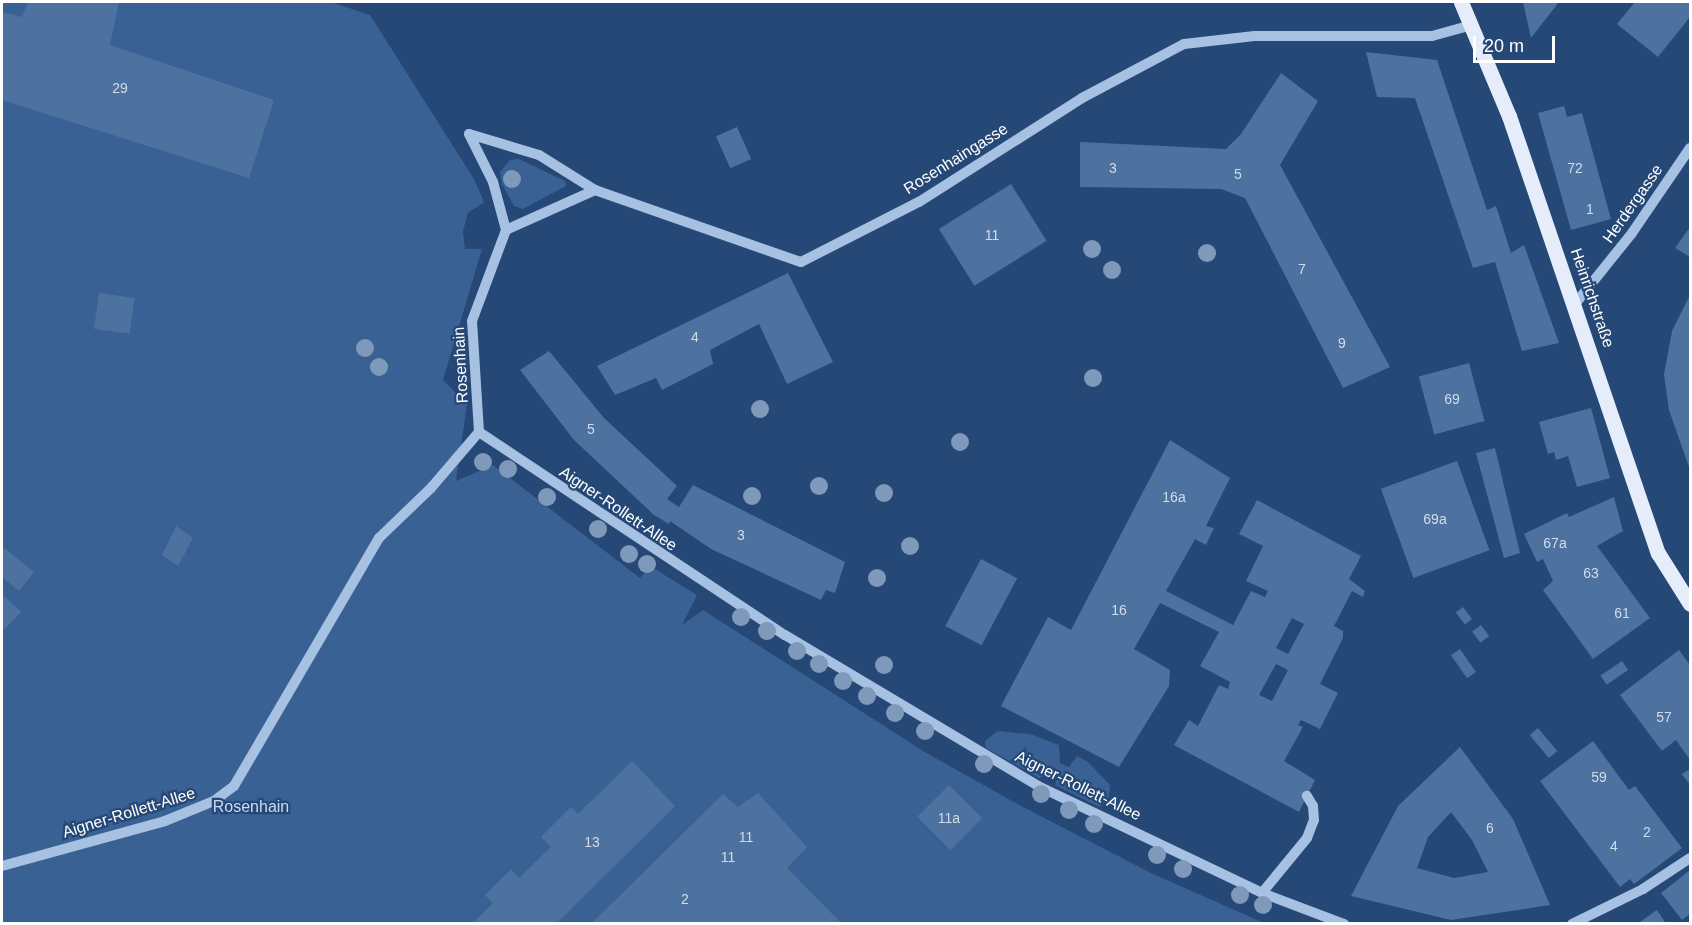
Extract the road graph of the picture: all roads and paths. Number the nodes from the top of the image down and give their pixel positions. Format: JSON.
{"nodes":[{"id":1,"x":1461,"y":2,"type":"edge"},
{"id":2,"x":1472,"y":25,"type":"junction"},
{"id":3,"x":1690,"y":148,"type":"edge"},
{"id":4,"x":595,"y":190,"type":"junction"},
{"id":5,"x":506,"y":230,"type":"junction"},
{"id":6,"x":1575,"y":304,"type":"junction"},
{"id":7,"x":479,"y":432,"type":"junction"},
{"id":8,"x":1690,"y":604,"type":"edge"},
{"id":9,"x":1307,"y":796,"type":"dead end"},
{"id":10,"x":1690,"y":858,"type":"edge"},
{"id":11,"x":2,"y":866,"type":"edge"},
{"id":12,"x":1262,"y":893,"type":"junction"},
{"id":13,"x":1344,"y":924,"type":"edge"},
{"id":14,"x":1572,"y":924,"type":"edge"}],
"edges":[{"from":1,"to":2,"type":"main road","name":"Heinrichstraße"},
{"from":2,"to":4,"type":"street","name":"Rosenhaingasse"},
{"from":2,"to":6,"type":"main road","name":"Heinrichstraße"},
{"from":3,"to":6,"type":"street","name":"Herdergasse"},
{"from":4,"to":5,"type":"street"},
{"from":4,"to":5,"type":"street","name":"Rosenhaingasse"},
{"from":5,"to":7,"type":"street","name":"Rosenhain"},
{"from":6,"to":8,"type":"main road","name":"Heinrichstraße"},
{"from":7,"to":11,"type":"street","name":"Aigner-Rollett-Allee"},
{"from":7,"to":12,"type":"street","name":"Aigner-Rollett-Allee"},
{"from":9,"to":12,"type":"street"},
{"from":10,"to":14,"type":"street"},
{"from":12,"to":13,"type":"street","name":"Aigner-Rollett-Allee"}]}
